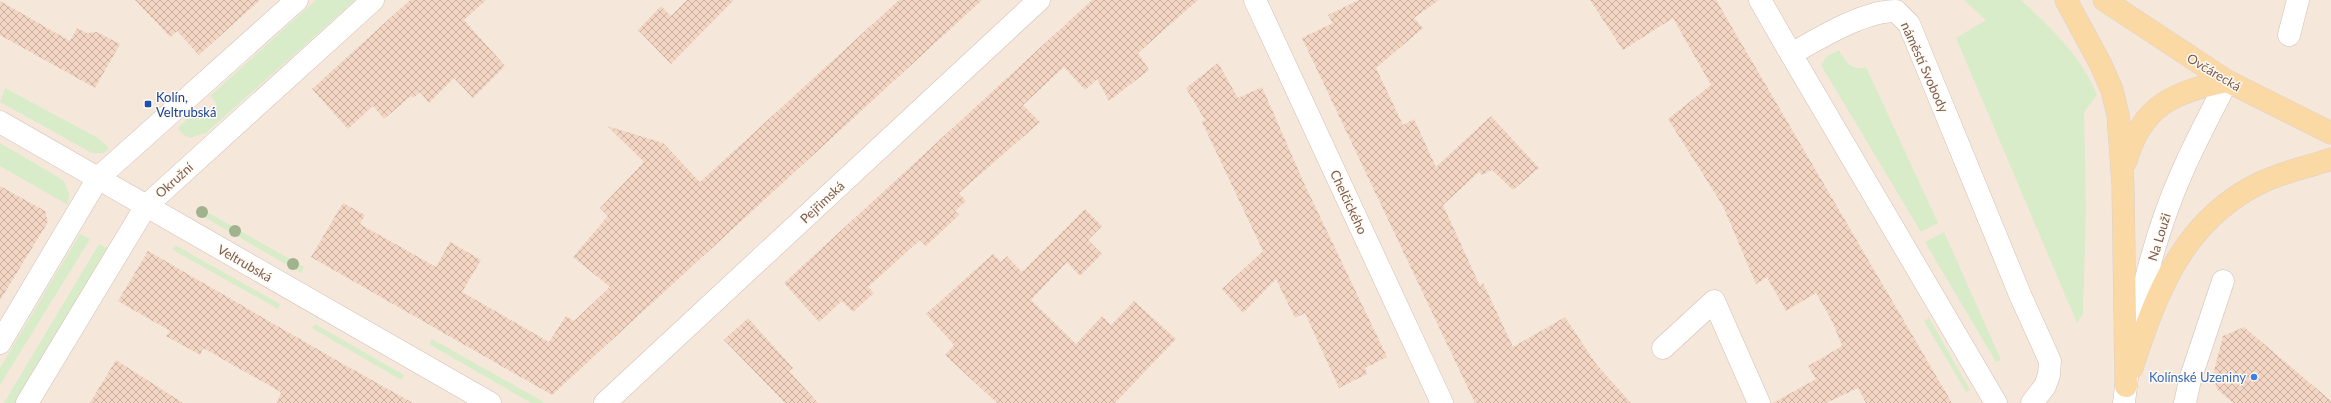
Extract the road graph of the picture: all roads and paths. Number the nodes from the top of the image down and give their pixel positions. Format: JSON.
{"nodes":[{"id":1,"x":297,"y":0,"type":"edge"},
{"id":2,"x":373,"y":0,"type":"edge"},
{"id":3,"x":1039,"y":0,"type":"edge"},
{"id":4,"x":1255,"y":0,"type":"edge"},
{"id":5,"x":1760,"y":0,"type":"edge"},
{"id":6,"x":2066,"y":0,"type":"edge"},
{"id":7,"x":2104,"y":0,"type":"edge"},
{"id":8,"x":2298,"y":0,"type":"edge"},
{"id":9,"x":2289,"y":35,"type":"dead end"},
{"id":10,"x":1791,"y":54,"type":"junction"},
{"id":11,"x":2227,"y":82,"type":"junction"},
{"id":12,"x":0,"y":122,"type":"edge"},
{"id":13,"x":2331,"y":133,"type":"edge"},
{"id":14,"x":2331,"y":159,"type":"edge"},
{"id":15,"x":98,"y":178,"type":"junction"},
{"id":16,"x":2123,"y":185,"type":"junction"},
{"id":17,"x":146,"y":206,"type":"junction"},
{"id":18,"x":2223,"y":281,"type":"dead end"},
{"id":19,"x":0,"y":343,"type":"edge"},
{"id":20,"x":1663,"y":348,"type":"dead end"},
{"id":21,"x":2125,"y":394,"type":"edge"},
{"id":22,"x":27,"y":403,"type":"edge"},
{"id":23,"x":490,"y":403,"type":"edge"},
{"id":24,"x":604,"y":403,"type":"edge"},
{"id":25,"x":1442,"y":403,"type":"edge"},
{"id":26,"x":1759,"y":403,"type":"edge"},
{"id":27,"x":1996,"y":403,"type":"edge"},
{"id":28,"x":2032,"y":403,"type":"edge"},
{"id":29,"x":2185,"y":403,"type":"edge"}],
"edges":[{"from":1,"to":15,"type":"street"},
{"from":2,"to":17,"type":"street","name":"Okružní"},
{"from":3,"to":24,"type":"street","name":"Pejřimská"},
{"from":4,"to":25,"type":"street","name":"Chelčického"},
{"from":5,"to":10,"type":"street"},
{"from":6,"to":16,"type":"main road"},
{"from":7,"to":11,"type":"main road","name":"Ovčárecká"},
{"from":8,"to":9,"type":"street"},
{"from":10,"to":27,"type":"street"},
{"from":10,"to":28,"type":"street","name":"náměstí Svobody"},
{"from":11,"to":13,"type":"main road","name":"Ovčárecká"},
{"from":11,"to":16,"type":"main road"},
{"from":11,"to":21,"type":"street","name":"Na Louži"},
{"from":12,"to":15,"type":"street","name":"Veltrubská"},
{"from":14,"to":21,"type":"main road"},
{"from":15,"to":17,"type":"street","name":"Veltrubská"},
{"from":15,"to":19,"type":"street"},
{"from":16,"to":21,"type":"main road"},
{"from":17,"to":22,"type":"street","name":"Okružní"},
{"from":17,"to":23,"type":"street","name":"Veltrubská"},
{"from":18,"to":29,"type":"street"},
{"from":20,"to":26,"type":"street"}]}
